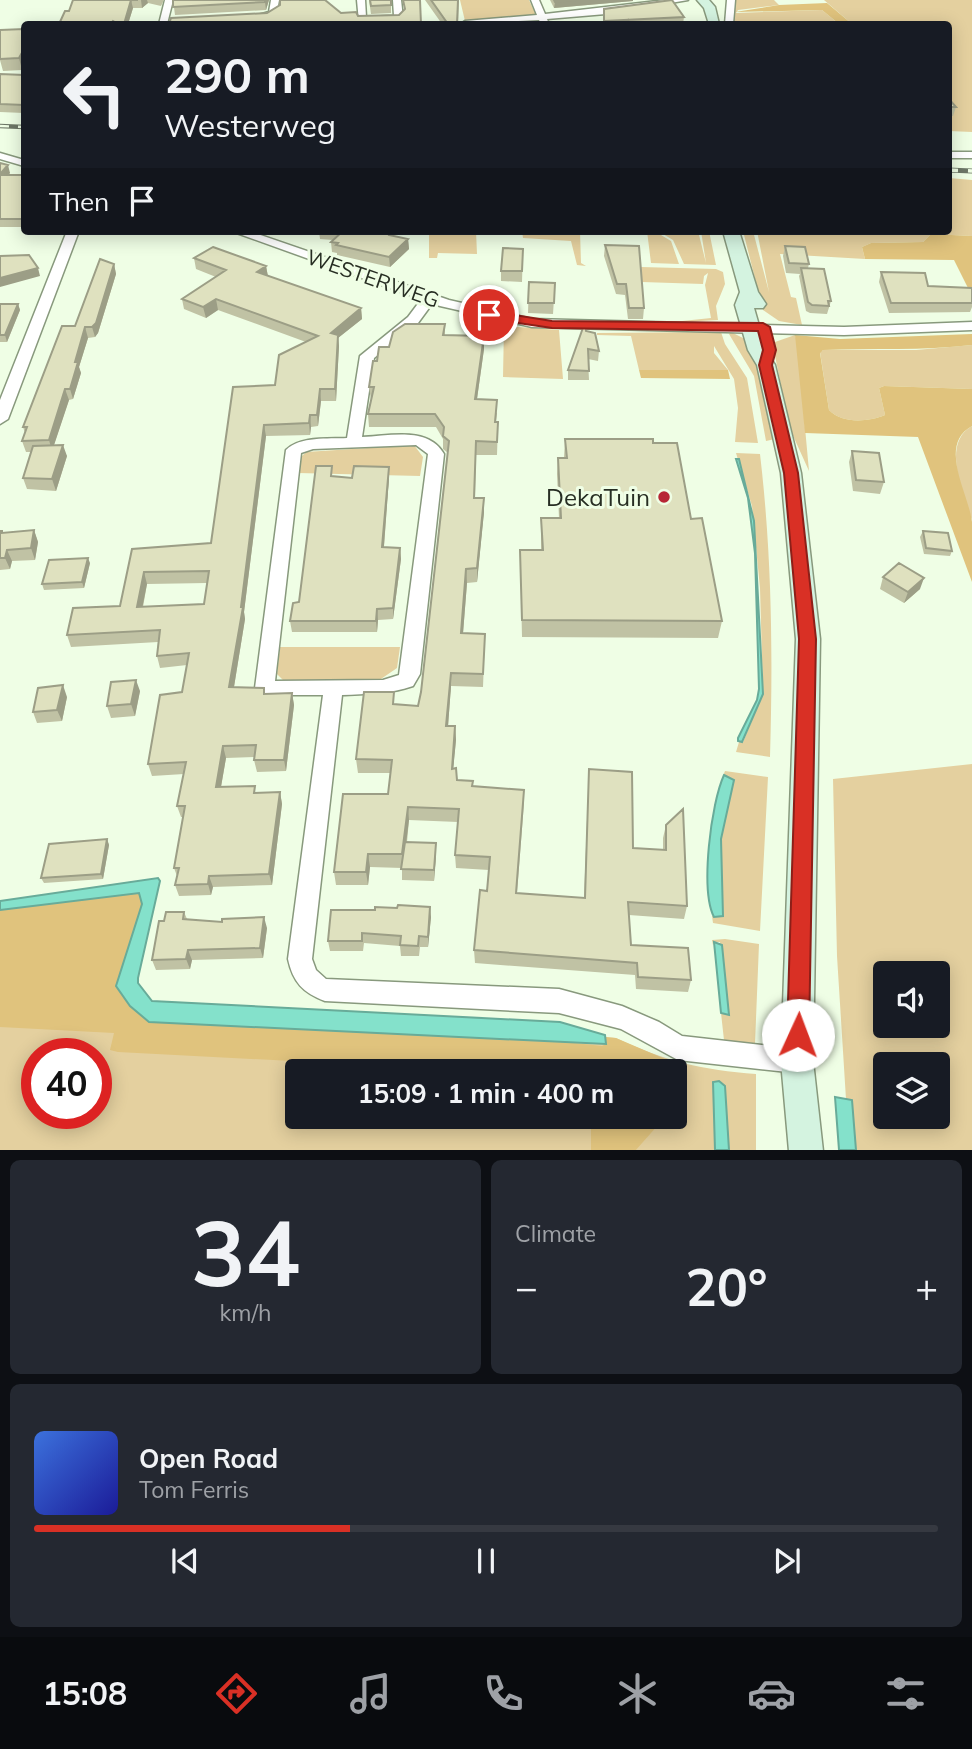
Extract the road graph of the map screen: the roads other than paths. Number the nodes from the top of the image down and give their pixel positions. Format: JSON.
{"nodes":[{"id":1,"x":169,"y":0,"type":"edge"},
{"id":2,"x":275,"y":0,"type":"edge"},
{"id":3,"x":361,"y":0,"type":"edge"},
{"id":4,"x":397,"y":0,"type":"edge"},
{"id":5,"x":535,"y":0,"type":"edge"},
{"id":6,"x":684,"y":0,"type":"edge"},
{"id":7,"x":695,"y":0,"type":"edge"},
{"id":8,"x":703,"y":0,"type":"edge"},
{"id":9,"x":731,"y":0,"type":"edge"},
{"id":10,"x":244,"y":18,"type":"edge"},
{"id":11,"x":711,"y":19,"type":"edge"},
{"id":12,"x":164,"y":21,"type":"edge"},
{"id":13,"x":544,"y":21,"type":"edge"},
{"id":14,"x":729,"y":21,"type":"edge"},
{"id":15,"x":952,"y":155,"type":"edge"},
{"id":16,"x":972,"y":155,"type":"edge"},
{"id":17,"x":0,"y":156,"type":"edge"},
{"id":18,"x":21,"y":162,"type":"edge"},
{"id":19,"x":71,"y":235,"type":"edge"},
{"id":20,"x":249,"y":235,"type":"edge"},
{"id":21,"x":732,"y":235,"type":"edge"},
{"id":22,"x":422,"y":308,"type":"dead end"},
{"id":23,"x":972,"y":326,"type":"edge"},
{"id":24,"x":757,"y":327,"type":"junction"},
{"id":25,"x":0,"y":419,"type":"edge"},
{"id":26,"x":354,"y":441,"type":"junction"},
{"id":27,"x":333,"y":689,"type":"junction"},
{"id":28,"x":797,"y":1061,"type":"junction"},
{"id":29,"x":806,"y":1150,"type":"edge"}],
"edges":[{"from":1,"to":12,"type":"street"},
{"from":2,"to":10,"type":"street"},
{"from":3,"to":4,"type":"street"},
{"from":5,"to":13,"type":"street"},
{"from":6,"to":13,"type":"street"},
{"from":7,"to":11,"type":"street"},
{"from":8,"to":11,"type":"street"},
{"from":9,"to":14,"type":"street"},
{"from":15,"to":16,"type":"street"},
{"from":17,"to":18,"type":"street"},
{"from":19,"to":25,"type":"street"},
{"from":20,"to":24,"type":"street","name":"WESTERWEG"},
{"from":21,"to":24,"type":"street"},
{"from":22,"to":26,"type":"street"},
{"from":23,"to":24,"type":"street","name":"WESTERWEG"},
{"from":24,"to":28,"type":"street"},
{"from":26,"to":27,"type":"street"},
{"from":26,"to":27,"type":"street"},
{"from":27,"to":28,"type":"street"},
{"from":28,"to":29,"type":"street"}]}
